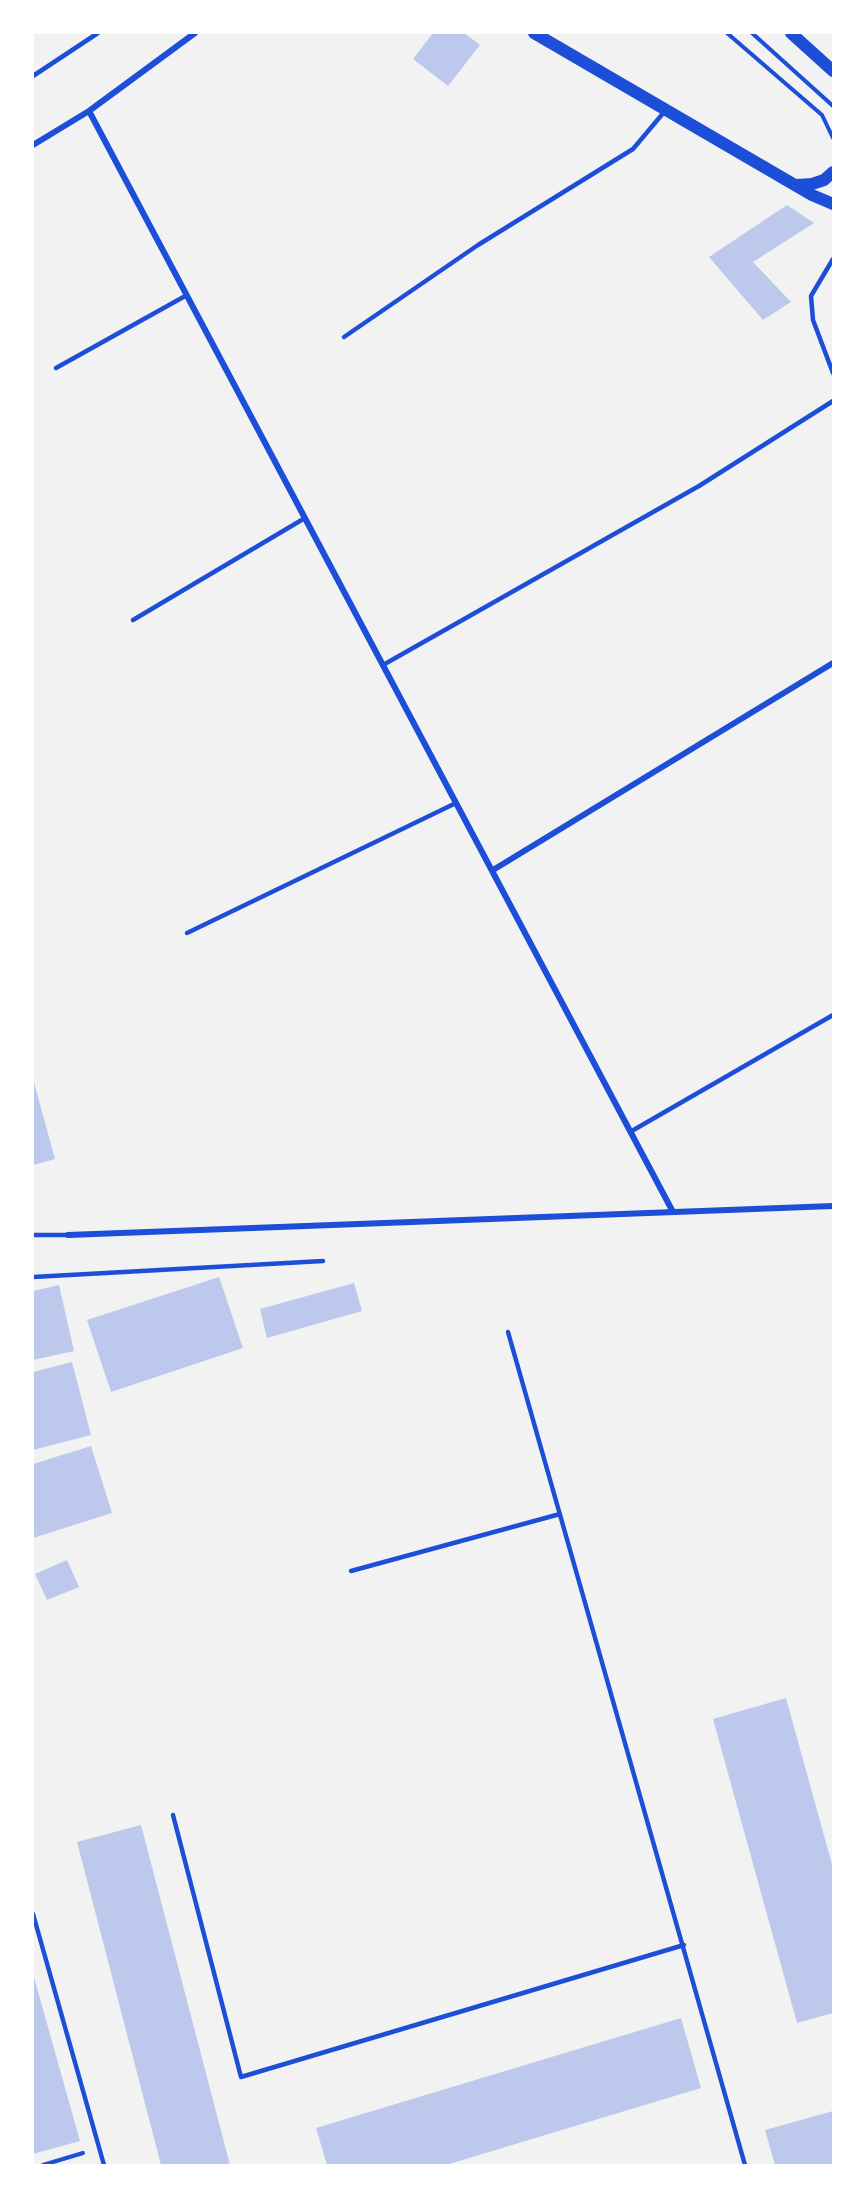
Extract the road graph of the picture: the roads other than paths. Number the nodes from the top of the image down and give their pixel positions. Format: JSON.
{"nodes":[{"id":1,"x":98,"y":33,"type":"edge"},
{"id":2,"x":195,"y":33,"type":"edge"},
{"id":3,"x":534,"y":33,"type":"edge"},
{"id":4,"x":791,"y":33,"type":"edge"},
{"id":5,"x":833,"y":71,"type":"edge"},
{"id":6,"x":33,"y":76,"type":"edge"},
{"id":7,"x":89,"y":111,"type":"junction"},
{"id":8,"x":665,"y":111,"type":"junction"},
{"id":9,"x":33,"y":146,"type":"edge"},
{"id":10,"x":833,"y":172,"type":"edge"},
{"id":11,"x":795,"y":185,"type":"junction"},
{"id":12,"x":833,"y":204,"type":"edge"},
{"id":13,"x":833,"y":259,"type":"edge"},
{"id":14,"x":187,"y":295,"type":"junction"},
{"id":15,"x":344,"y":337,"type":"dead end"},
{"id":16,"x":56,"y":368,"type":"dead end"},
{"id":17,"x":833,"y":374,"type":"edge"},
{"id":18,"x":833,"y":401,"type":"edge"},
{"id":19,"x":305,"y":518,"type":"junction"},
{"id":20,"x":133,"y":620,"type":"dead end"},
{"id":21,"x":833,"y":663,"type":"edge"},
{"id":22,"x":383,"y":665,"type":"junction"},
{"id":23,"x":456,"y":803,"type":"junction"},
{"id":24,"x":493,"y":870,"type":"junction"},
{"id":25,"x":187,"y":933,"type":"dead end"},
{"id":26,"x":833,"y":1015,"type":"edge"},
{"id":27,"x":630,"y":1132,"type":"junction"},
{"id":28,"x":833,"y":1206,"type":"edge"},
{"id":29,"x":673,"y":1212,"type":"junction"},
{"id":30,"x":33,"y":1235,"type":"edge"},
{"id":31,"x":68,"y":1235,"type":"joint"},
{"id":32,"x":323,"y":1261,"type":"dead end"},
{"id":33,"x":33,"y":1277,"type":"edge"},
{"id":34,"x":508,"y":1332,"type":"dead end"},
{"id":35,"x":560,"y":1514,"type":"junction"},
{"id":36,"x":351,"y":1571,"type":"dead end"},
{"id":37,"x":173,"y":1815,"type":"dead end"},
{"id":38,"x":33,"y":1914,"type":"edge"},
{"id":39,"x":684,"y":1945,"type":"junction"},
{"id":40,"x":104,"y":2165,"type":"edge"},
{"id":41,"x":745,"y":2165,"type":"edge"}],
"edges":[{"from":1,"to":6,"type":"lane"},
{"from":2,"to":7,"type":"street"},
{"from":3,"to":8,"type":"main road"},
{"from":4,"to":5,"type":"main road"},
{"from":7,"to":9,"type":"street"},
{"from":7,"to":14,"type":"street"},
{"from":8,"to":11,"type":"main road"},
{"from":8,"to":15,"type":"lane"},
{"from":10,"to":11,"type":"main road"},
{"from":11,"to":12,"type":"main road"},
{"from":13,"to":17,"type":"lane"},
{"from":14,"to":16,"type":"lane"},
{"from":14,"to":19,"type":"street"},
{"from":18,"to":22,"type":"lane"},
{"from":19,"to":20,"type":"lane"},
{"from":19,"to":22,"type":"street"},
{"from":21,"to":24,"type":"street"},
{"from":22,"to":23,"type":"street"},
{"from":23,"to":24,"type":"street"},
{"from":23,"to":25,"type":"lane"},
{"from":24,"to":27,"type":"street"},
{"from":26,"to":27,"type":"lane"},
{"from":27,"to":29,"type":"street"},
{"from":28,"to":29,"type":"street"},
{"from":29,"to":31,"type":"street"},
{"from":30,"to":31,"type":"lane"},
{"from":32,"to":33,"type":"lane"},
{"from":34,"to":35,"type":"lane"},
{"from":35,"to":36,"type":"lane"},
{"from":35,"to":39,"type":"lane"},
{"from":37,"to":39,"type":"lane"},
{"from":38,"to":40,"type":"lane"},
{"from":39,"to":41,"type":"lane"}]}
